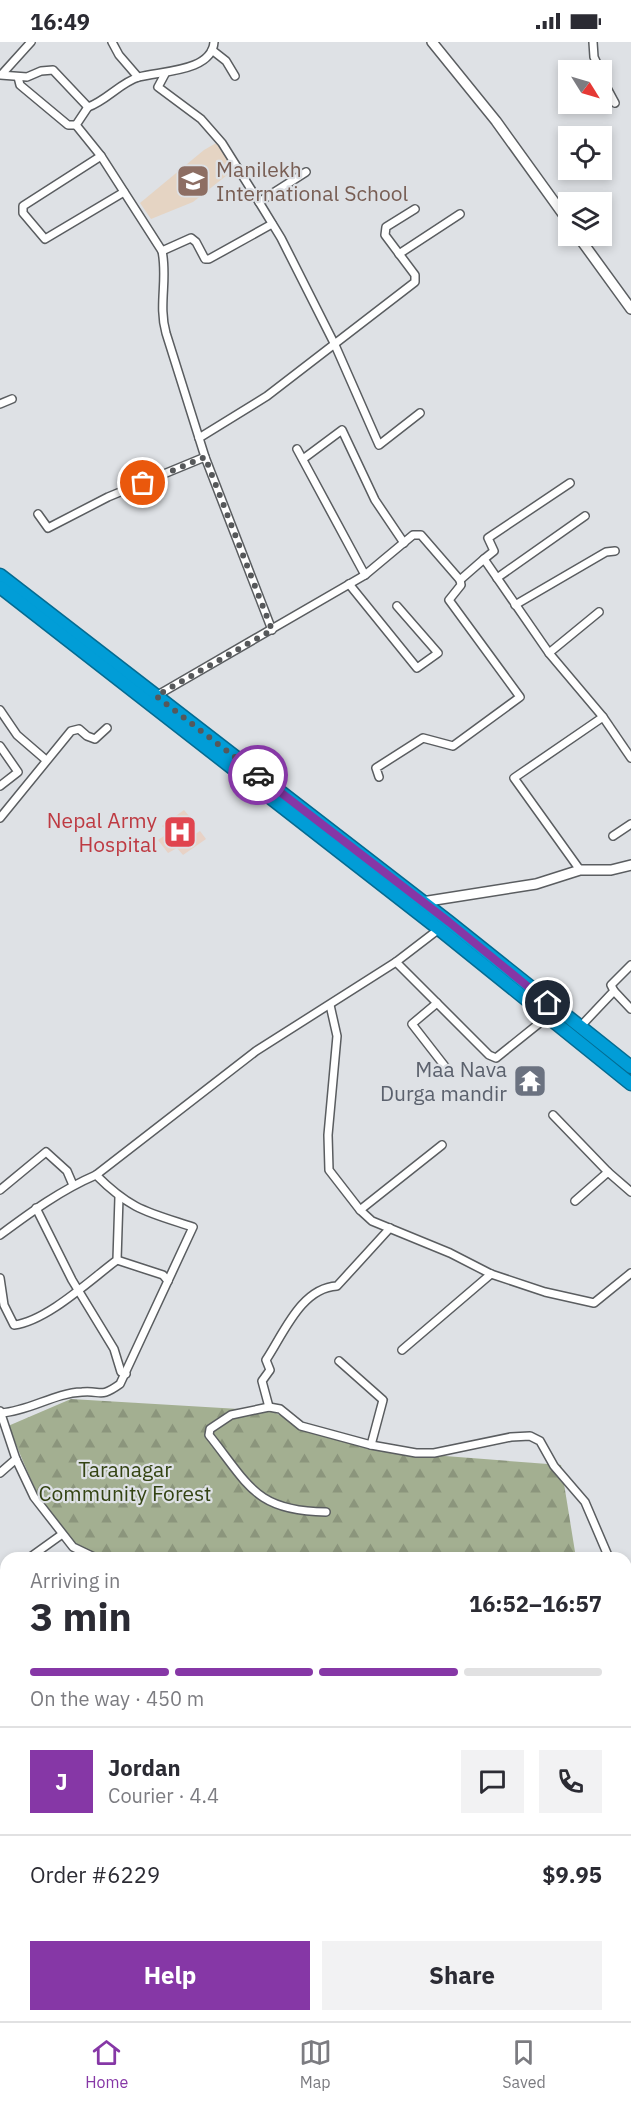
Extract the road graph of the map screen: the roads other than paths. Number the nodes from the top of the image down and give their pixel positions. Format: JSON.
{"nodes":[{"id":1,"x":31,"y":42,"type":"edge"},
{"id":2,"x":112,"y":42,"type":"edge"},
{"id":3,"x":214,"y":42,"type":"edge"},
{"id":4,"x":432,"y":42,"type":"edge"},
{"id":5,"x":593,"y":42,"type":"edge"},
{"id":6,"x":212,"y":50,"type":"junction"},
{"id":7,"x":595,"y":60,"type":"edge"},
{"id":8,"x":1,"y":74,"type":"edge"},
{"id":9,"x":165,"y":74,"type":"junction"},
{"id":10,"x":235,"y":76,"type":"dead end"},
{"id":11,"x":18,"y":77,"type":"junction"},
{"id":12,"x":138,"y":77,"type":"junction"},
{"id":13,"x":612,"y":97,"type":"edge"},
{"id":14,"x":615,"y":103,"type":"dead end"},
{"id":15,"x":88,"y":107,"type":"junction"},
{"id":16,"x":76,"y":125,"type":"junction"},
{"id":17,"x":101,"y":156,"type":"junction"},
{"id":18,"x":306,"y":172,"type":"dead end"},
{"id":19,"x":124,"y":192,"type":"junction"},
{"id":20,"x":259,"y":202,"type":"junction"},
{"id":21,"x":558,"y":207,"type":"edge"},
{"id":22,"x":415,"y":209,"type":"dead end"},
{"id":23,"x":460,"y":214,"type":"dead end"},
{"id":24,"x":272,"y":224,"type":"junction"},
{"id":25,"x":585,"y":246,"type":"edge"},
{"id":26,"x":162,"y":251,"type":"junction"},
{"id":27,"x":399,"y":254,"type":"junction"},
{"id":28,"x":631,"y":309,"type":"edge"},
{"id":29,"x":335,"y":345,"type":"junction"},
{"id":30,"x":12,"y":399,"type":"dead end"},
{"id":31,"x":0,"y":404,"type":"edge"},
{"id":32,"x":420,"y":413,"type":"dead end"},
{"id":33,"x":200,"y":438,"type":"junction"},
{"id":34,"x":297,"y":450,"type":"dead end"},
{"id":35,"x":205,"y":457,"type":"junction"},
{"id":36,"x":303,"y":459,"type":"junction"},
{"id":37,"x":570,"y":483,"type":"dead end"},
{"id":38,"x":38,"y":514,"type":"dead end"},
{"id":39,"x":585,"y":516,"type":"dead end"},
{"id":40,"x":404,"y":543,"type":"junction"},
{"id":41,"x":615,"y":551,"type":"dead end"},
{"id":42,"x":484,"y":559,"type":"junction"},
{"id":43,"x":0,"y":575,"type":"edge"},
{"id":44,"x":365,"y":575,"type":"junction"},
{"id":45,"x":497,"y":578,"type":"junction"},
{"id":46,"x":460,"y":580,"type":"junction"},
{"id":47,"x":349,"y":584,"type":"junction"},
{"id":48,"x":0,"y":587,"type":"edge"},
{"id":49,"x":515,"y":605,"type":"junction"},
{"id":50,"x":397,"y":606,"type":"dead end"},
{"id":51,"x":599,"y":612,"type":"dead end"},
{"id":52,"x":272,"y":630,"type":"junction"},
{"id":53,"x":549,"y":653,"type":"junction"},
{"id":54,"x":156,"y":696,"type":"junction"},
{"id":55,"x":0,"y":710,"type":"edge"},
{"id":56,"x":603,"y":717,"type":"junction"},
{"id":57,"x":107,"y":728,"type":"dead end"},
{"id":58,"x":0,"y":746,"type":"edge"},
{"id":59,"x":631,"y":758,"type":"edge"},
{"id":60,"x":46,"y":760,"type":"junction"},
{"id":61,"x":379,"y":777,"type":"dead end"},
{"id":62,"x":0,"y":786,"type":"edge"},
{"id":63,"x":0,"y":818,"type":"edge"},
{"id":64,"x":631,"y":824,"type":"edge"},
{"id":65,"x":613,"y":836,"type":"dead end"},
{"id":66,"x":631,"y":865,"type":"edge"},
{"id":67,"x":580,"y":870,"type":"junction"},
{"id":68,"x":422,"y":902,"type":"junction"},
{"id":69,"x":439,"y":929,"type":"junction"},
{"id":70,"x":396,"y":962,"type":"junction"},
{"id":71,"x":631,"y":965,"type":"edge"},
{"id":72,"x":614,"y":992,"type":"junction"},
{"id":73,"x":437,"y":1003,"type":"junction"},
{"id":74,"x":330,"y":1005,"type":"junction"},
{"id":75,"x":631,"y":1009,"type":"edge"},
{"id":76,"x":547,"y":1017,"type":"junction"},
{"id":77,"x":579,"y":1028,"type":"junction"},
{"id":78,"x":631,"y":1067,"type":"edge"},
{"id":79,"x":447,"y":1069,"type":"dead end"},
{"id":80,"x":631,"y":1084,"type":"edge"},
{"id":81,"x":553,"y":1115,"type":"dead end"},
{"id":82,"x":442,"y":1145,"type":"dead end"},
{"id":83,"x":609,"y":1172,"type":"junction"},
{"id":84,"x":96,"y":1175,"type":"junction"},
{"id":85,"x":73,"y":1185,"type":"junction"},
{"id":86,"x":0,"y":1190,"type":"edge"},
{"id":87,"x":631,"y":1192,"type":"edge"},
{"id":88,"x":119,"y":1197,"type":"junction"},
{"id":89,"x":575,"y":1201,"type":"dead end"},
{"id":90,"x":36,"y":1208,"type":"junction"},
{"id":91,"x":360,"y":1210,"type":"junction"},
{"id":92,"x":390,"y":1228,"type":"junction"},
{"id":93,"x":0,"y":1235,"type":"edge"},
{"id":94,"x":117,"y":1260,"type":"junction"},
{"id":95,"x":631,"y":1273,"type":"edge"},
{"id":96,"x":491,"y":1274,"type":"junction"},
{"id":97,"x":0,"y":1278,"type":"edge"},
{"id":98,"x":168,"y":1281,"type":"junction"},
{"id":99,"x":78,"y":1290,"type":"junction"},
{"id":100,"x":402,"y":1350,"type":"dead end"},
{"id":101,"x":339,"y":1361,"type":"dead end"},
{"id":102,"x":126,"y":1374,"type":"junction"},
{"id":103,"x":269,"y":1407,"type":"junction"},
{"id":104,"x":1,"y":1412,"type":"edge"},
{"id":105,"x":371,"y":1445,"type":"junction"},
{"id":106,"x":16,"y":1459,"type":"junction"},
{"id":107,"x":0,"y":1473,"type":"edge"},
{"id":108,"x":326,"y":1512,"type":"dead end"},
{"id":109,"x":61,"y":1535,"type":"junction"},
{"id":110,"x":37,"y":1552,"type":"edge"},
{"id":111,"x":83,"y":1552,"type":"edge"},
{"id":112,"x":606,"y":1552,"type":"edge"}],
"edges":[{"from":1,"to":8,"type":"street"},
{"from":2,"to":12,"type":"street"},
{"from":3,"to":6,"type":"street"},
{"from":4,"to":21,"type":"main road"},
{"from":5,"to":7,"type":"street"},
{"from":6,"to":9,"type":"street"},
{"from":6,"to":10,"type":"street"},
{"from":8,"to":11,"type":"street"},
{"from":9,"to":12,"type":"street"},
{"from":9,"to":20,"type":"street"},
{"from":11,"to":15,"type":"street"},
{"from":11,"to":16,"type":"street"},
{"from":12,"to":15,"type":"street"},
{"from":13,"to":14,"type":"street"},
{"from":15,"to":16,"type":"street"},
{"from":16,"to":17,"type":"street"},
{"from":17,"to":19,"type":"street"},
{"from":17,"to":19,"type":"street"},
{"from":18,"to":20,"type":"street"},
{"from":19,"to":26,"type":"street"},
{"from":20,"to":24,"type":"street"},
{"from":22,"to":27,"type":"street"},
{"from":23,"to":27,"type":"street"},
{"from":24,"to":26,"type":"street"},
{"from":24,"to":29,"type":"street"},
{"from":25,"to":28,"type":"main road"},
{"from":26,"to":33,"type":"street"},
{"from":27,"to":29,"type":"street"},
{"from":29,"to":32,"type":"street"},
{"from":29,"to":33,"type":"street"},
{"from":30,"to":31,"type":"street"},
{"from":33,"to":35,"type":"street"},
{"from":34,"to":36,"type":"street"},
{"from":35,"to":38,"type":"street"},
{"from":35,"to":52,"type":"street"},
{"from":36,"to":40,"type":"street"},
{"from":36,"to":44,"type":"street"},
{"from":37,"to":42,"type":"street"},
{"from":39,"to":45,"type":"street"},
{"from":40,"to":44,"type":"street"},
{"from":40,"to":46,"type":"street"},
{"from":41,"to":49,"type":"street"},
{"from":42,"to":45,"type":"street"},
{"from":42,"to":46,"type":"street"},
{"from":43,"to":54,"type":"highway"},
{"from":44,"to":47,"type":"street"},
{"from":45,"to":49,"type":"street"},
{"from":46,"to":61,"type":"street"},
{"from":47,"to":50,"type":"street"},
{"from":47,"to":52,"type":"street"},
{"from":48,"to":69,"type":"highway"},
{"from":49,"to":53,"type":"street"},
{"from":51,"to":53,"type":"street"},
{"from":52,"to":54,"type":"street"},
{"from":53,"to":56,"type":"street"},
{"from":54,"to":68,"type":"highway"},
{"from":55,"to":60,"type":"street"},
{"from":56,"to":59,"type":"street"},
{"from":56,"to":67,"type":"street"},
{"from":57,"to":60,"type":"street"},
{"from":58,"to":62,"type":"street"},
{"from":60,"to":63,"type":"street"},
{"from":64,"to":65,"type":"street"},
{"from":66,"to":67,"type":"main road"},
{"from":67,"to":68,"type":"main road"},
{"from":68,"to":77,"type":"highway"},
{"from":69,"to":70,"type":"street"},
{"from":69,"to":76,"type":"highway"},
{"from":70,"to":73,"type":"street"},
{"from":70,"to":74,"type":"street"},
{"from":71,"to":72,"type":"street"},
{"from":72,"to":75,"type":"street"},
{"from":72,"to":77,"type":"street"},
{"from":73,"to":76,"type":"street"},
{"from":73,"to":79,"type":"street"},
{"from":74,"to":84,"type":"street"},
{"from":74,"to":91,"type":"street"},
{"from":76,"to":80,"type":"highway"},
{"from":77,"to":78,"type":"highway"},
{"from":81,"to":83,"type":"street"},
{"from":82,"to":91,"type":"street"},
{"from":83,"to":87,"type":"street"},
{"from":83,"to":89,"type":"street"},
{"from":84,"to":85,"type":"street"},
{"from":84,"to":88,"type":"street"},
{"from":85,"to":86,"type":"street"},
{"from":85,"to":90,"type":"street"},
{"from":88,"to":94,"type":"street"},
{"from":88,"to":98,"type":"street"},
{"from":90,"to":93,"type":"street"},
{"from":90,"to":99,"type":"street"},
{"from":91,"to":92,"type":"street"},
{"from":92,"to":96,"type":"street"},
{"from":92,"to":103,"type":"street"},
{"from":94,"to":98,"type":"street"},
{"from":94,"to":99,"type":"street"},
{"from":95,"to":96,"type":"street"},
{"from":96,"to":100,"type":"street"},
{"from":97,"to":99,"type":"street"},
{"from":98,"to":102,"type":"street"},
{"from":99,"to":102,"type":"street"},
{"from":101,"to":105,"type":"street"},
{"from":102,"to":104,"type":"street"},
{"from":103,"to":105,"type":"street"},
{"from":103,"to":108,"type":"street"},
{"from":104,"to":106,"type":"street"},
{"from":105,"to":112,"type":"street"},
{"from":106,"to":107,"type":"street"},
{"from":106,"to":109,"type":"street"},
{"from":109,"to":110,"type":"street"},
{"from":109,"to":111,"type":"street"}]}
